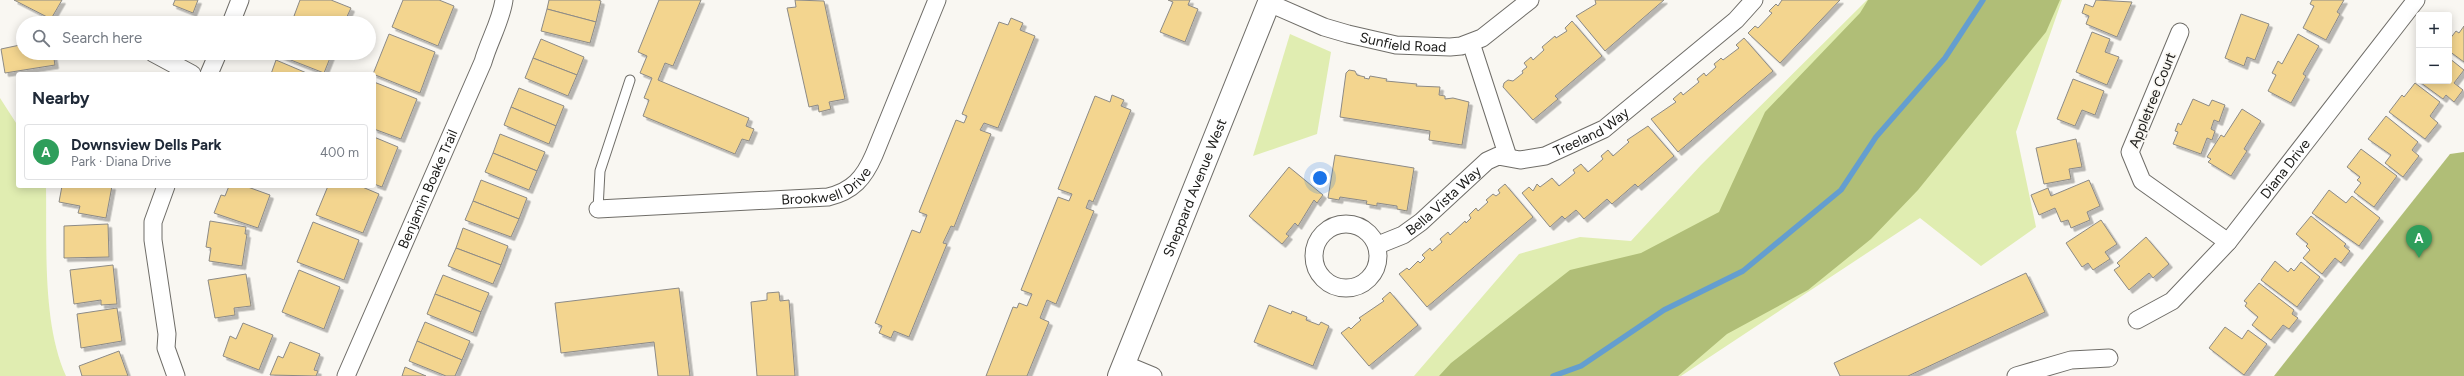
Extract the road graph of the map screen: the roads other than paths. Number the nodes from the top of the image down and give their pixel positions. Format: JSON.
{"nodes":[{"id":1,"x":240,"y":0,"type":"edge"},
{"id":2,"x":504,"y":0,"type":"edge"},
{"id":3,"x":937,"y":0,"type":"edge"},
{"id":4,"x":1530,"y":0,"type":"edge"},
{"id":5,"x":1754,"y":0,"type":"edge"},
{"id":6,"x":2416,"y":0,"type":"edge"},
{"id":7,"x":1270,"y":2,"type":"edge"},
{"id":8,"x":234,"y":16,"type":"edge"},
{"id":9,"x":2180,"y":32,"type":"dead end"},
{"id":10,"x":1471,"y":43,"type":"junction"},
{"id":11,"x":166,"y":60,"type":"edge"},
{"id":12,"x":215,"y":60,"type":"edge"},
{"id":13,"x":188,"y":72,"type":"edge"},
{"id":14,"x":211,"y":72,"type":"edge"},
{"id":15,"x":630,"y":80,"type":"dead end"},
{"id":16,"x":1508,"y":157,"type":"junction"},
{"id":17,"x":165,"y":188,"type":"edge"},
{"id":18,"x":598,"y":209,"type":"joint"},
{"id":19,"x":2228,"y":242,"type":"junction"},
{"id":20,"x":1378,"y":245,"type":"dead end"},
{"id":21,"x":2136,"y":320,"type":"dead end"},
{"id":22,"x":2109,"y":358,"type":"dead end"},
{"id":23,"x":1121,"y":370,"type":"edge"},
{"id":24,"x":176,"y":376,"type":"edge"},
{"id":25,"x":346,"y":376,"type":"edge"},
{"id":26,"x":1153,"y":376,"type":"edge"},
{"id":27,"x":2016,"y":376,"type":"edge"}],
"edges":[{"from":1,"to":8,"type":"street"},
{"from":2,"to":25,"type":"street","name":"Benjamin Boake Trail"},
{"from":3,"to":18,"type":"street","name":"Brookwell Drive"},
{"from":4,"to":10,"type":"street","name":"Sunfield Road"},
{"from":5,"to":16,"type":"street","name":"Treeland Way"},
{"from":6,"to":19,"type":"street","name":"Diana Drive"},
{"from":7,"to":10,"type":"street","name":"Sunfield Road"},
{"from":7,"to":23,"type":"main road","name":"Sheppard Avenue West"},
{"from":9,"to":19,"type":"street","name":"Appletree Court"},
{"from":10,"to":16,"type":"street"},
{"from":11,"to":13,"type":"street"},
{"from":12,"to":14,"type":"street"},
{"from":15,"to":18,"type":"lane"},
{"from":16,"to":20,"type":"street","name":"Bella Vista Way"},
{"from":17,"to":24,"type":"street"},
{"from":19,"to":21,"type":"street","name":"Diana Drive"},
{"from":22,"to":27,"type":"street"},
{"from":23,"to":26,"type":"street"}]}
